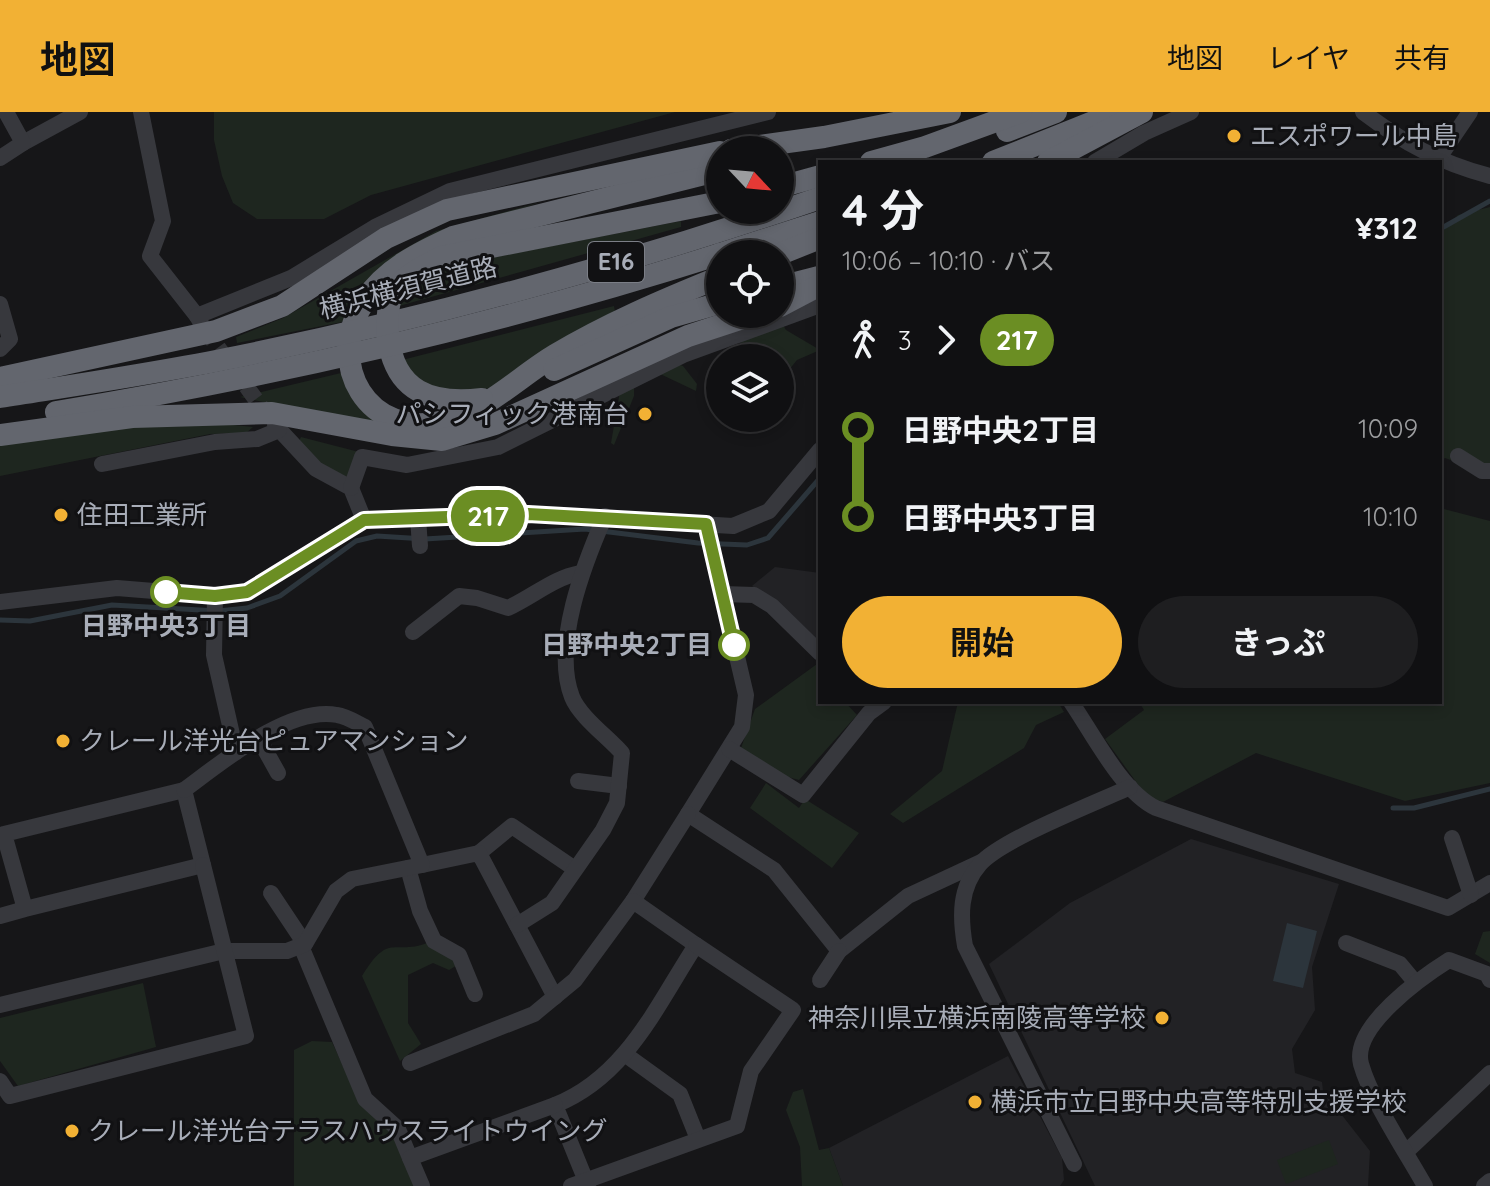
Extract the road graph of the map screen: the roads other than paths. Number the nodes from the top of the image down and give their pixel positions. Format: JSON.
{"nodes":[{"id":1,"x":6,"y":112,"type":"edge"},
{"id":2,"x":80,"y":112,"type":"edge"},
{"id":3,"x":141,"y":112,"type":"edge"},
{"id":4,"x":768,"y":112,"type":"edge"},
{"id":5,"x":950,"y":112,"type":"edge"},
{"id":6,"x":1021,"y":112,"type":"edge"},
{"id":7,"x":1056,"y":112,"type":"edge"},
{"id":8,"x":1118,"y":112,"type":"edge"},
{"id":9,"x":1142,"y":112,"type":"edge"},
{"id":10,"x":1191,"y":112,"type":"edge"},
{"id":11,"x":1363,"y":112,"type":"edge"},
{"id":12,"x":1470,"y":112,"type":"edge"},
{"id":13,"x":824,"y":137,"type":"junction"},
{"id":14,"x":794,"y":141,"type":"edge"},
{"id":15,"x":23,"y":143,"type":"junction"},
{"id":16,"x":794,"y":149,"type":"edge"},
{"id":17,"x":706,"y":155,"type":"edge"},
{"id":18,"x":925,"y":157,"type":"edge"},
{"id":19,"x":0,"y":158,"type":"edge"},
{"id":20,"x":893,"y":160,"type":"edge"},
{"id":21,"x":998,"y":160,"type":"edge"},
{"id":22,"x":1052,"y":160,"type":"edge"},
{"id":23,"x":1098,"y":160,"type":"edge"},
{"id":24,"x":1435,"y":160,"type":"edge"},
{"id":25,"x":1438,"y":160,"type":"edge"},
{"id":26,"x":1442,"y":162,"type":"edge"},
{"id":27,"x":706,"y":173,"type":"edge"},
{"id":28,"x":1490,"y":176,"type":"edge"},
{"id":29,"x":818,"y":177,"type":"edge"},
{"id":30,"x":794,"y":183,"type":"edge"},
{"id":31,"x":818,"y":199,"type":"edge"},
{"id":32,"x":706,"y":205,"type":"edge"},
{"id":33,"x":818,"y":223,"type":"edge"},
{"id":34,"x":818,"y":239,"type":"edge"},
{"id":35,"x":764,"y":240,"type":"edge"},
{"id":36,"x":794,"y":248,"type":"edge"},
{"id":37,"x":706,"y":258,"type":"edge"},
{"id":38,"x":818,"y":278,"type":"edge"},
{"id":39,"x":706,"y":283,"type":"edge"},
{"id":40,"x":794,"y":284,"type":"edge"},
{"id":41,"x":818,"y":286,"type":"edge"},
{"id":42,"x":794,"y":299,"type":"edge"},
{"id":43,"x":0,"y":304,"type":"edge"},
{"id":44,"x":818,"y":306,"type":"edge"},
{"id":45,"x":706,"y":307,"type":"edge"},
{"id":46,"x":712,"y":328,"type":"edge"},
{"id":47,"x":0,"y":349,"type":"edge"},
{"id":48,"x":0,"y":378,"type":"edge"},
{"id":49,"x":0,"y":397,"type":"edge"},
{"id":50,"x":0,"y":421,"type":"edge"},
{"id":51,"x":0,"y":435,"type":"edge"},
{"id":52,"x":818,"y":452,"type":"edge"},
{"id":53,"x":1458,"y":456,"type":"dead end"},
{"id":54,"x":102,"y":464,"type":"dead end"},
{"id":55,"x":1490,"y":471,"type":"edge"},
{"id":56,"x":351,"y":488,"type":"junction"},
{"id":57,"x":604,"y":518,"type":"junction"},
{"id":58,"x":419,"y":523,"type":"junction"},
{"id":59,"x":707,"y":529,"type":"junction"},
{"id":60,"x":356,"y":531,"type":"junction"},
{"id":61,"x":420,"y":546,"type":"dead end"},
{"id":62,"x":580,"y":573,"type":"junction"},
{"id":63,"x":723,"y":594,"type":"junction"},
{"id":64,"x":215,"y":598,"type":"junction"},
{"id":65,"x":0,"y":602,"type":"edge"},
{"id":66,"x":413,"y":632,"type":"dead end"},
{"id":67,"x":818,"y":651,"type":"edge"},
{"id":68,"x":1072,"y":704,"type":"edge"},
{"id":69,"x":864,"y":708,"type":"edge"},
{"id":70,"x":259,"y":739,"type":"junction"},
{"id":71,"x":729,"y":749,"type":"junction"},
{"id":72,"x":236,"y":752,"type":"junction"},
{"id":73,"x":278,"y":773,"type":"dead end"},
{"id":74,"x":578,"y":781,"type":"dead end"},
{"id":75,"x":619,"y":786,"type":"junction"},
{"id":76,"x":1130,"y":787,"type":"junction"},
{"id":77,"x":184,"y":790,"type":"junction"},
{"id":78,"x":688,"y":814,"type":"junction"},
{"id":79,"x":1452,"y":838,"type":"dead end"},
{"id":80,"x":479,"y":853,"type":"junction"},
{"id":81,"x":981,"y":862,"type":"junction"},
{"id":82,"x":203,"y":865,"type":"junction"},
{"id":83,"x":415,"y":867,"type":"junction"},
{"id":84,"x":575,"y":869,"type":"junction"},
{"id":85,"x":1490,"y":883,"type":"edge"},
{"id":86,"x":271,"y":893,"type":"dead end"},
{"id":87,"x":1471,"y":895,"type":"junction"},
{"id":88,"x":633,"y":901,"type":"junction"},
{"id":89,"x":25,"y":909,"type":"junction"},
{"id":90,"x":0,"y":916,"type":"edge"},
{"id":91,"x":517,"y":925,"type":"junction"},
{"id":92,"x":1346,"y":943,"type":"dead end"},
{"id":93,"x":303,"y":945,"type":"junction"},
{"id":94,"x":696,"y":945,"type":"junction"},
{"id":95,"x":224,"y":951,"type":"junction"},
{"id":96,"x":839,"y":951,"type":"junction"},
{"id":97,"x":820,"y":980,"type":"dead end"},
{"id":98,"x":1490,"y":980,"type":"edge"},
{"id":99,"x":1415,"y":982,"type":"junction"},
{"id":100,"x":475,"y":994,"type":"dead end"},
{"id":101,"x":555,"y":997,"type":"junction"},
{"id":102,"x":0,"y":1005,"type":"edge"},
{"id":103,"x":626,"y":1055,"type":"junction"},
{"id":104,"x":410,"y":1063,"type":"dead end"},
{"id":105,"x":1490,"y":1073,"type":"edge"},
{"id":106,"x":0,"y":1081,"type":"edge"},
{"id":107,"x":555,"y":1105,"type":"junction"},
{"id":108,"x":698,"y":1139,"type":"junction"},
{"id":109,"x":1406,"y":1152,"type":"junction"},
{"id":110,"x":410,"y":1158,"type":"junction"},
{"id":111,"x":1074,"y":1164,"type":"dead end"},
{"id":112,"x":1490,"y":1181,"type":"edge"},
{"id":113,"x":581,"y":1184,"type":"edge"},
{"id":114,"x":422,"y":1186,"type":"edge"},
{"id":115,"x":1425,"y":1186,"type":"edge"},
{"id":116,"x":1484,"y":1186,"type":"edge"}],
"edges":[{"from":1,"to":15,"type":"street"},
{"from":2,"to":15,"type":"street"},
{"from":3,"to":4,"type":"street"},
{"from":5,"to":13,"type":"highway"},
{"from":6,"to":18,"type":"highway"},
{"from":7,"to":18,"type":"highway"},
{"from":8,"to":21,"type":"highway"},
{"from":9,"to":22,"type":"highway"},
{"from":10,"to":23,"type":"street"},
{"from":11,"to":24,"type":"street"},
{"from":12,"to":25,"type":"street"},
{"from":13,"to":14,"type":"highway"},
{"from":13,"to":16,"type":"highway"},
{"from":15,"to":19,"type":"street"},
{"from":17,"to":48,"type":"highway"},
{"from":18,"to":20,"type":"highway"},
{"from":26,"to":28,"type":"street"},
{"from":27,"to":39,"type":"highway"},
{"from":29,"to":30,"type":"highway"},
{"from":31,"to":49,"type":"highway","name":"横浜横須賀道路","number":"E16"},
{"from":32,"to":45,"type":"highway"},
{"from":33,"to":35,"type":"highway","name":"横浜横須賀道路","number":"E16"},
{"from":34,"to":36,"type":"highway"},
{"from":37,"to":50,"type":"highway","name":"横浜横須賀道路","number":"E16"},
{"from":38,"to":40,"type":"highway"},
{"from":41,"to":42,"type":"highway"},
{"from":43,"to":47,"type":"street"},
{"from":44,"to":56,"type":"street"},
{"from":46,"to":51,"type":"highway"},
{"from":52,"to":59,"type":"street"},
{"from":53,"to":55,"type":"street"},
{"from":54,"to":56,"type":"street"},
{"from":56,"to":60,"type":"street"},
{"from":57,"to":58,"type":"street"},
{"from":57,"to":59,"type":"street"},
{"from":57,"to":62,"type":"street"},
{"from":58,"to":60,"type":"street"},
{"from":58,"to":61,"type":"street"},
{"from":59,"to":63,"type":"street"},
{"from":60,"to":64,"type":"street"},
{"from":62,"to":66,"type":"street"},
{"from":62,"to":75,"type":"street"},
{"from":63,"to":67,"type":"street"},
{"from":63,"to":71,"type":"street"},
{"from":64,"to":65,"type":"street"},
{"from":64,"to":72,"type":"street"},
{"from":68,"to":76,"type":"street"},
{"from":69,"to":71,"type":"street"},
{"from":70,"to":72,"type":"street"},
{"from":70,"to":73,"type":"street"},
{"from":70,"to":83,"type":"street"},
{"from":71,"to":78,"type":"street"},
{"from":72,"to":77,"type":"street"},
{"from":74,"to":75,"type":"street"},
{"from":75,"to":84,"type":"street"},
{"from":76,"to":81,"type":"street"},
{"from":76,"to":87,"type":"street"},
{"from":77,"to":82,"type":"street"},
{"from":77,"to":89,"type":"street"},
{"from":78,"to":88,"type":"street"},
{"from":78,"to":96,"type":"street"},
{"from":79,"to":87,"type":"street"},
{"from":80,"to":83,"type":"street"},
{"from":80,"to":84,"type":"street"},
{"from":80,"to":91,"type":"street"},
{"from":81,"to":96,"type":"street"},
{"from":81,"to":111,"type":"street"},
{"from":82,"to":89,"type":"street"},
{"from":82,"to":95,"type":"street"},
{"from":83,"to":93,"type":"street"},
{"from":83,"to":100,"type":"street"},
{"from":84,"to":91,"type":"street"},
{"from":85,"to":87,"type":"street"},
{"from":86,"to":93,"type":"street"},
{"from":88,"to":94,"type":"street"},
{"from":88,"to":101,"type":"street"},
{"from":89,"to":90,"type":"street"},
{"from":91,"to":101,"type":"street"},
{"from":92,"to":99,"type":"street"},
{"from":93,"to":95,"type":"street"},
{"from":93,"to":110,"type":"street"},
{"from":94,"to":103,"type":"street"},
{"from":94,"to":108,"type":"street"},
{"from":95,"to":102,"type":"street"},
{"from":95,"to":106,"type":"street"},
{"from":96,"to":97,"type":"street"},
{"from":98,"to":99,"type":"street"},
{"from":99,"to":109,"type":"street"},
{"from":101,"to":104,"type":"street"},
{"from":103,"to":107,"type":"street"},
{"from":103,"to":108,"type":"street"},
{"from":105,"to":109,"type":"street"},
{"from":107,"to":110,"type":"street"},
{"from":107,"to":113,"type":"street"},
{"from":108,"to":113,"type":"street"},
{"from":109,"to":115,"type":"street"},
{"from":110,"to":114,"type":"street"},
{"from":112,"to":116,"type":"street"}]}
